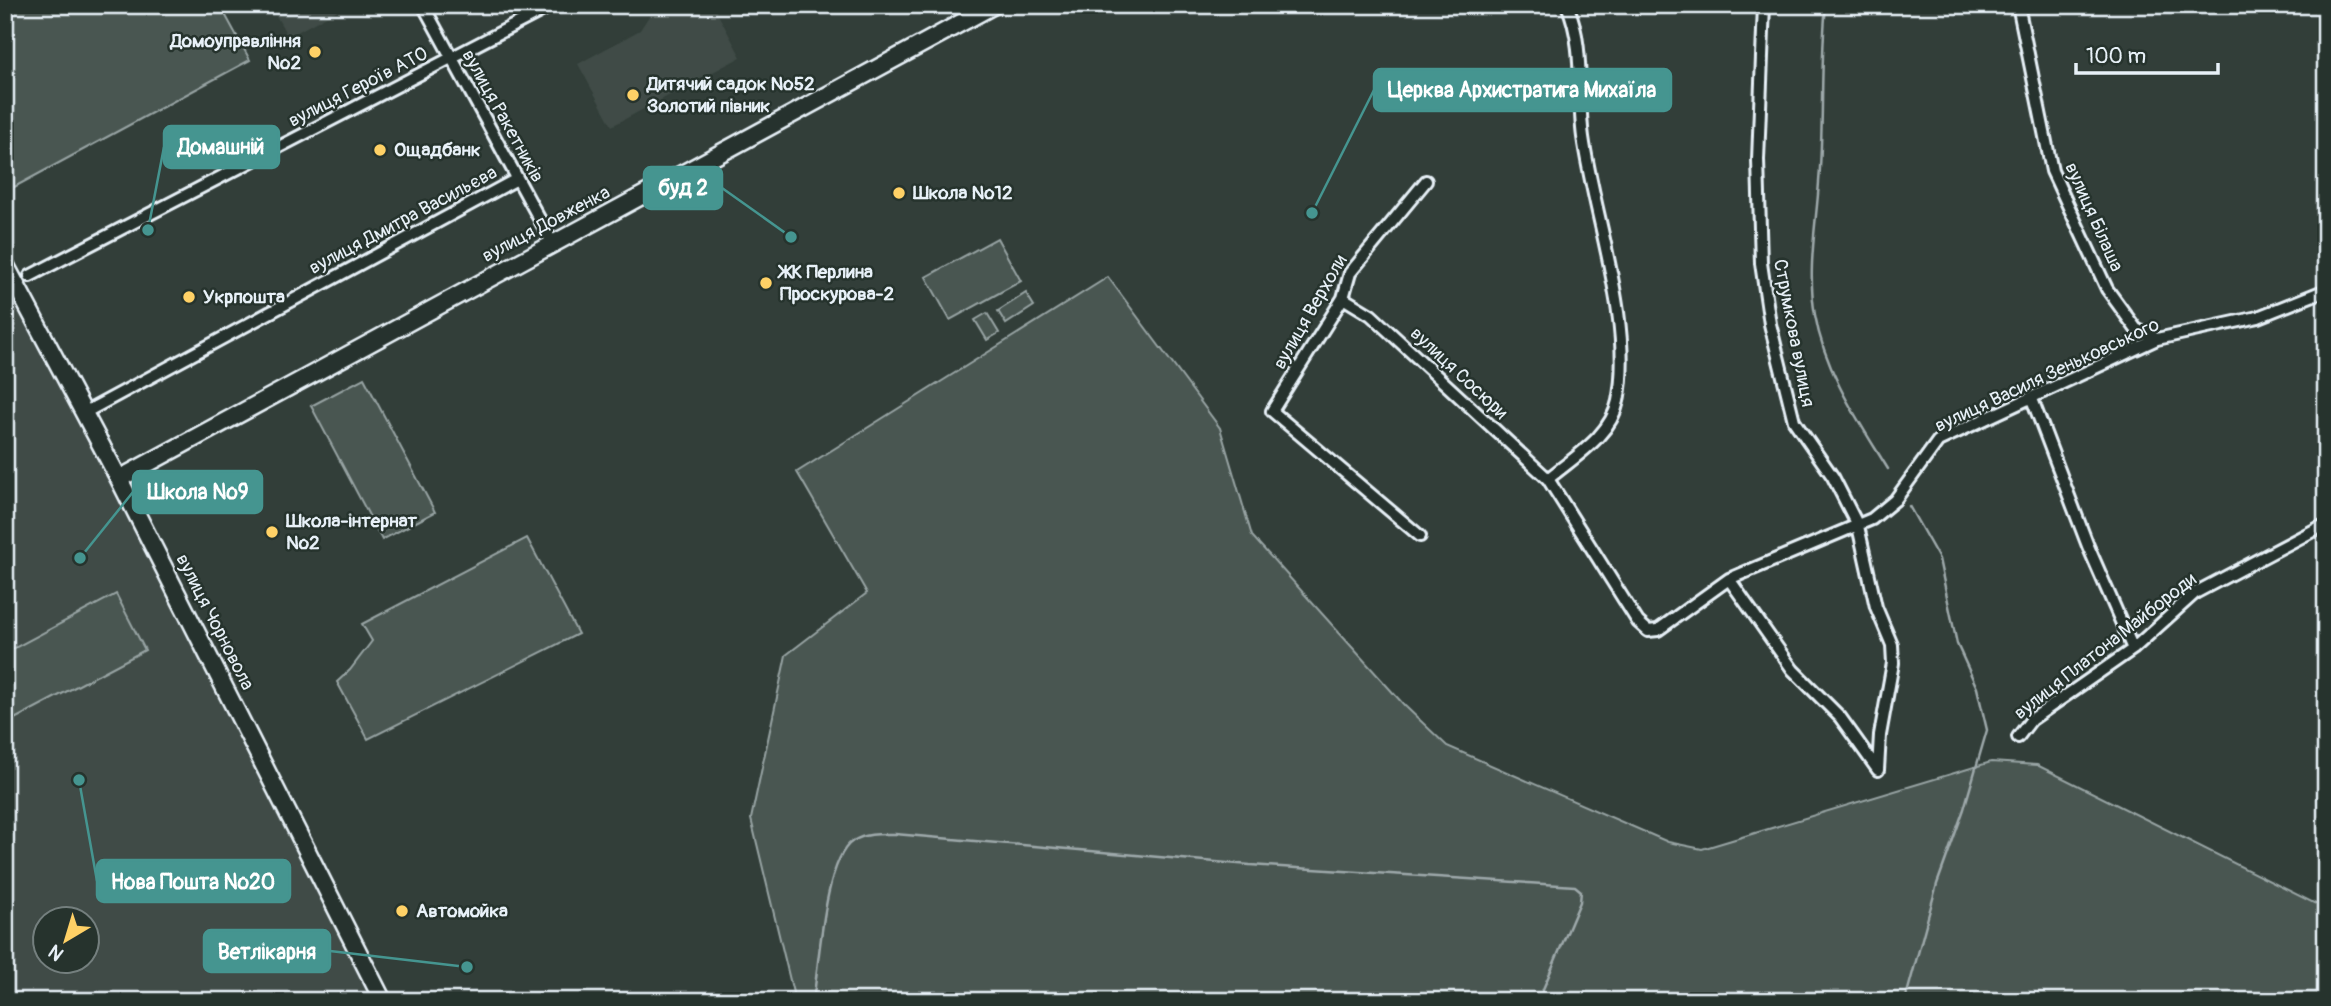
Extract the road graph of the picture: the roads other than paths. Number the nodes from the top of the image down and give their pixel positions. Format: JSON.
{"nodes":[{"id":1,"x":423,"y":5,"type":"edge"},
{"id":2,"x":553,"y":5,"type":"edge"},
{"id":3,"x":994,"y":5,"type":"edge"},
{"id":4,"x":1567,"y":5,"type":"edge"},
{"id":5,"x":1764,"y":5,"type":"edge"},
{"id":6,"x":2018,"y":5,"type":"edge"},
{"id":7,"x":452,"y":58,"type":"junction"},
{"id":8,"x":517,"y":179,"type":"junction"},
{"id":9,"x":1426,"y":181,"type":"dead end"},
{"id":10,"x":552,"y":244,"type":"junction"},
{"id":11,"x":5,"y":264,"type":"edge"},
{"id":12,"x":17,"y":282,"type":"edge"},
{"id":13,"x":2326,"y":290,"type":"edge"},
{"id":14,"x":1343,"y":298,"type":"junction"},
{"id":15,"x":2157,"y":339,"type":"junction"},
{"id":16,"x":2032,"y":399,"type":"junction"},
{"id":17,"x":84,"y":413,"type":"junction"},
{"id":18,"x":119,"y":479,"type":"junction"},
{"id":19,"x":1548,"y":479,"type":"junction"},
{"id":20,"x":2326,"y":524,"type":"edge"},
{"id":21,"x":1858,"y":526,"type":"junction"},
{"id":22,"x":1420,"y":536,"type":"dead end"},
{"id":23,"x":1729,"y":579,"type":"junction"},
{"id":24,"x":2133,"y":649,"type":"junction"},
{"id":25,"x":2018,"y":737,"type":"dead end"},
{"id":26,"x":383,"y":1001,"type":"edge"}],
"edges":[{"from":1,"to":7,"type":"street","name":"вулиця Ракетників"},
{"from":2,"to":7,"type":"street","name":"вулиця Героїв АТО"},
{"from":3,"to":10,"type":"street","name":"вулиця Довженка"},
{"from":4,"to":19,"type":"street"},
{"from":5,"to":21,"type":"street","name":"Струмкова вулиця"},
{"from":6,"to":15,"type":"street","name":"вулиця Білаша"},
{"from":7,"to":8,"type":"street","name":"вулиця Ракетників"},
{"from":7,"to":12,"type":"street","name":"вулиця Героїв АТО"},
{"from":8,"to":10,"type":"street","name":"вулиця Ракетників"},
{"from":8,"to":17,"type":"street","name":"вулиця Дмитра Васильєва"},
{"from":9,"to":14,"type":"street","name":"вулиця Верхоли"},
{"from":10,"to":18,"type":"street","name":"вулиця Довженка"},
{"from":11,"to":12,"type":"street","name":"вулиця Чорновола"},
{"from":12,"to":17,"type":"street","name":"вулиця Чорновола"},
{"from":13,"to":15,"type":"street","name":"вулиця Василя Зеньковського"},
{"from":14,"to":19,"type":"street","name":"вулиця Сосюри"},
{"from":14,"to":22,"type":"street","name":"вулиця Верхоли"},
{"from":15,"to":16,"type":"street","name":"вулиця Василя Зеньковського"},
{"from":16,"to":21,"type":"street","name":"вулиця Василя Зеньковського"},
{"from":16,"to":24,"type":"street"},
{"from":17,"to":18,"type":"street","name":"вулиця Чорновола"},
{"from":18,"to":26,"type":"street","name":"вулиця Чорновола"},
{"from":19,"to":23,"type":"street","name":"вулиця Василя Зеньковського"},
{"from":20,"to":24,"type":"street","name":"вулиця Платона Майбороди"},
{"from":21,"to":23,"type":"street","name":"вулиця Василя Зеньковського"},
{"from":21,"to":23,"type":"street","name":"Струмкова вулиця"},
{"from":24,"to":25,"type":"street","name":"вулиця Платона Майбороди"}]}
